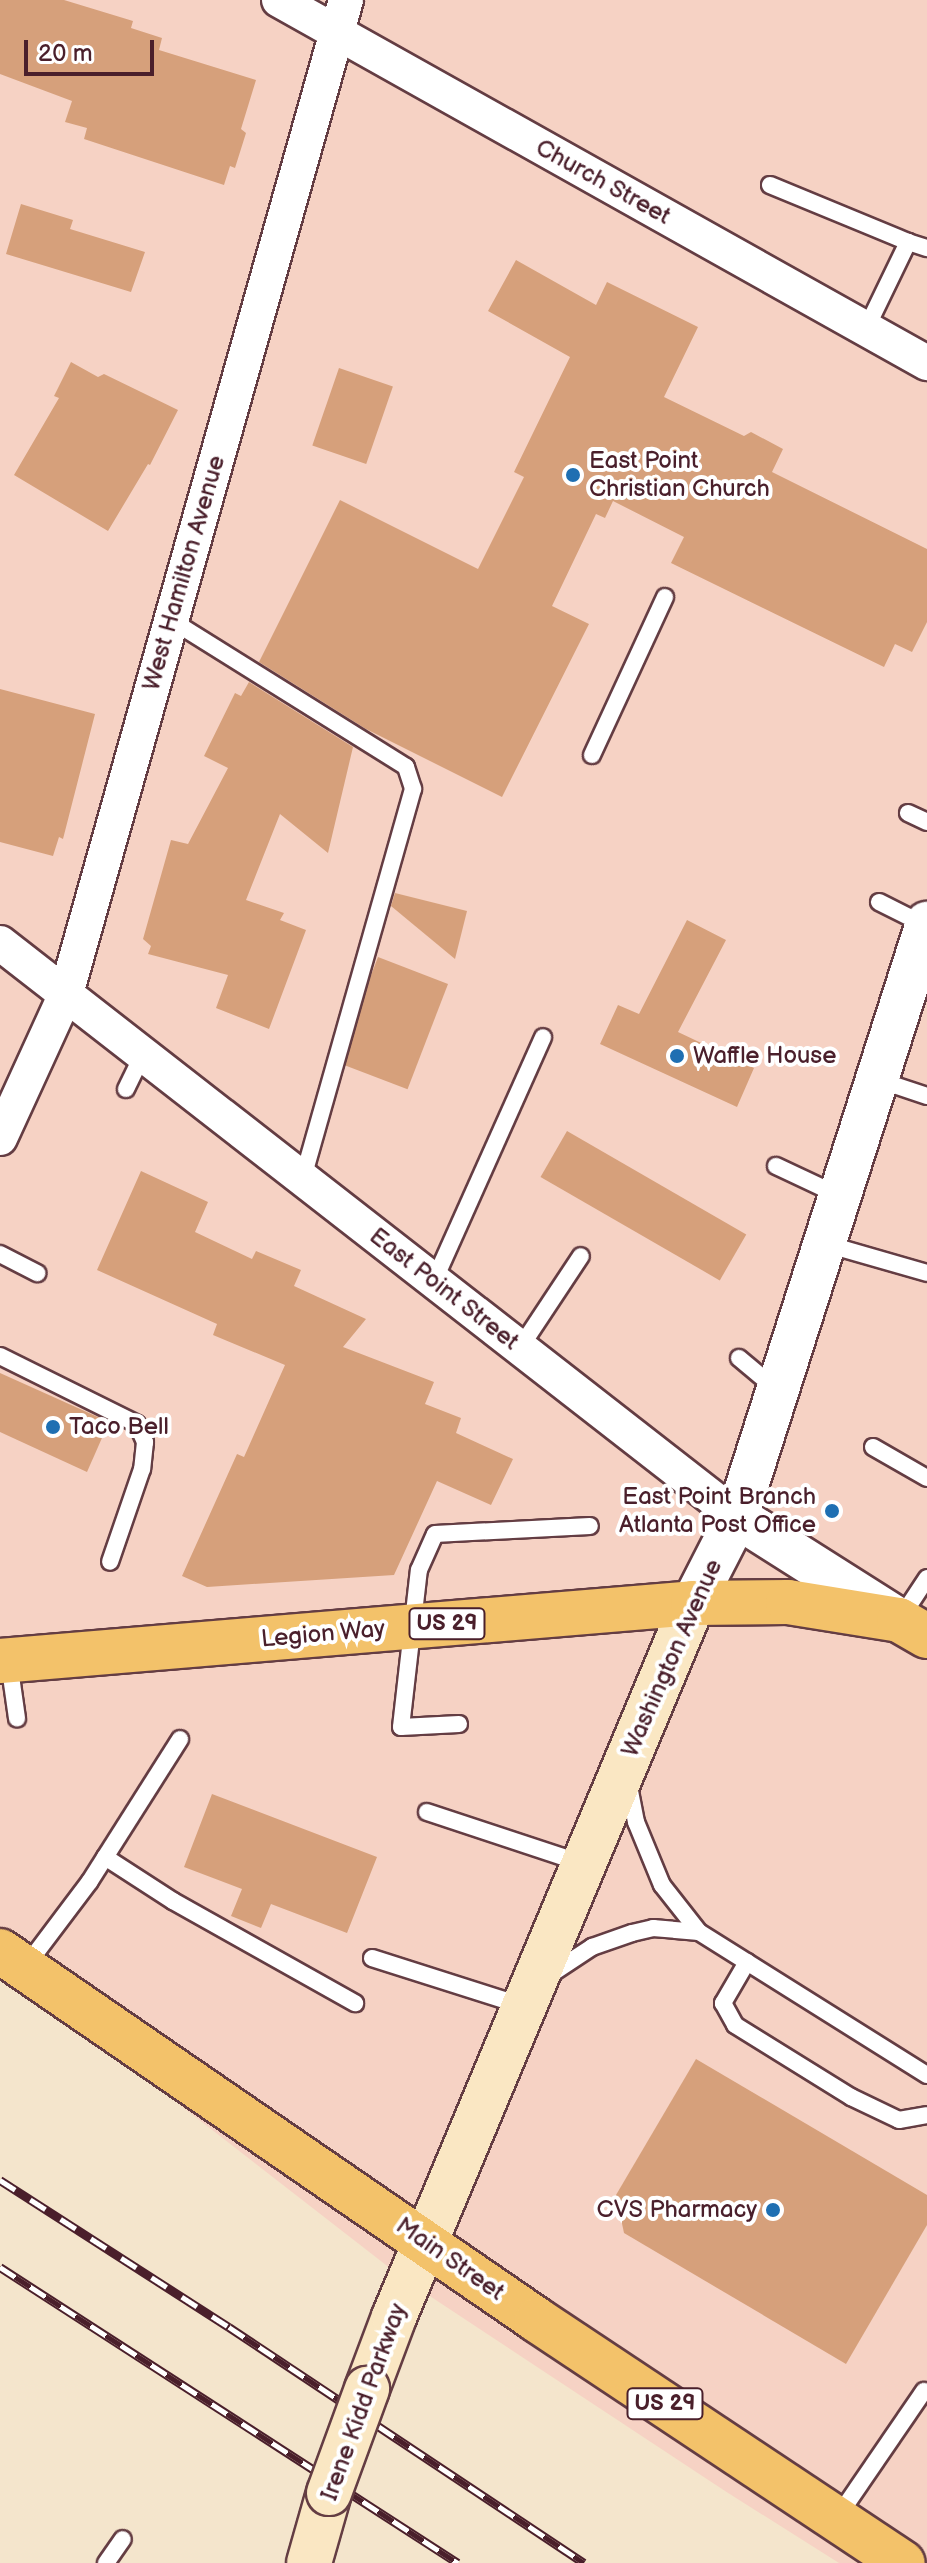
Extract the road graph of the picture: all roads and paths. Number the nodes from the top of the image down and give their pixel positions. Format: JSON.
{"nodes":[{"id":1,"x":279,"y":0,"type":"edge"},
{"id":2,"x":346,"y":0,"type":"edge"},
{"id":3,"x":337,"y":33,"type":"junction"},
{"id":4,"x":770,"y":185,"type":"dead end"},
{"id":5,"x":908,"y":242,"type":"junction"},
{"id":6,"x":927,"y":248,"type":"edge"},
{"id":7,"x":866,"y":329,"type":"junction"},
{"id":8,"x":927,"y":363,"type":"edge"},
{"id":9,"x":665,"y":597,"type":"dead end"},
{"id":10,"x":171,"y":620,"type":"junction"},
{"id":11,"x":592,"y":755,"type":"dead end"},
{"id":12,"x":908,"y":813,"type":"dead end"},
{"id":13,"x":927,"y":822,"type":"edge"},
{"id":14,"x":879,"y":902,"type":"dead end"},
{"id":15,"x":927,"y":924,"type":"edge"},
{"id":16,"x":0,"y":943,"type":"edge"},
{"id":17,"x":66,"y":994,"type":"junction"},
{"id":18,"x":543,"y":1037,"type":"dead end"},
{"id":19,"x":143,"y":1054,"type":"junction"},
{"id":20,"x":877,"y":1079,"type":"junction"},
{"id":21,"x":126,"y":1089,"type":"dead end"},
{"id":22,"x":927,"y":1096,"type":"edge"},
{"id":23,"x":0,"y":1138,"type":"edge"},
{"id":24,"x":776,"y":1166,"type":"dead end"},
{"id":25,"x":303,"y":1179,"type":"junction"},
{"id":26,"x":840,"y":1195,"type":"junction"},
{"id":27,"x":824,"y":1243,"type":"junction"},
{"id":28,"x":0,"y":1254,"type":"edge"},
{"id":29,"x":581,"y":1256,"type":"dead end"},
{"id":30,"x":37,"y":1273,"type":"dead end"},
{"id":31,"x":927,"y":1273,"type":"edge"},
{"id":32,"x":434,"y":1281,"type":"junction"},
{"id":33,"x":520,"y":1348,"type":"junction"},
{"id":34,"x":0,"y":1356,"type":"edge"},
{"id":35,"x":739,"y":1358,"type":"dead end"},
{"id":36,"x":777,"y":1391,"type":"junction"},
{"id":37,"x":873,"y":1447,"type":"dead end"},
{"id":38,"x":927,"y":1478,"type":"edge"},
{"id":39,"x":737,"y":1517,"type":"junction"},
{"id":40,"x":590,"y":1526,"type":"dead end"},
{"id":41,"x":110,"y":1562,"type":"dead end"},
{"id":42,"x":927,"y":1578,"type":"edge"},
{"id":43,"x":693,"y":1603,"type":"junction"},
{"id":44,"x":410,"y":1627,"type":"junction"},
{"id":45,"x":913,"y":1628,"type":"edge"},
{"id":46,"x":4,"y":1660,"type":"edge"},
{"id":47,"x":17,"y":1718,"type":"dead end"},
{"id":48,"x":459,"y":1724,"type":"dead end"},
{"id":49,"x":180,"y":1739,"type":"dead end"},
{"id":50,"x":625,"y":1764,"type":"junction"},
{"id":51,"x":427,"y":1812,"type":"dead end"},
{"id":52,"x":105,"y":1857,"type":"junction"},
{"id":53,"x":584,"y":1864,"type":"junction"},
{"id":54,"x":699,"y":1932,"type":"junction"},
{"id":55,"x":372,"y":1958,"type":"dead end"},
{"id":56,"x":12,"y":1959,"type":"edge"},
{"id":57,"x":747,"y":1962,"type":"junction"},
{"id":58,"x":529,"y":1996,"type":"junction"},
{"id":59,"x":355,"y":2003,"type":"dead end"},
{"id":60,"x":927,"y":2075,"type":"edge"},
{"id":61,"x":927,"y":2115,"type":"edge"},
{"id":62,"x":427,"y":2243,"type":"junction"},
{"id":63,"x":924,"y":2391,"type":"dead end"},
{"id":64,"x":837,"y":2518,"type":"junction"},
{"id":65,"x":123,"y":2539,"type":"dead end"},
{"id":66,"x":106,"y":2563,"type":"edge"},
{"id":67,"x":309,"y":2563,"type":"edge"},
{"id":68,"x":903,"y":2563,"type":"edge"}],
"edges":[{"from":1,"to":3,"type":"street","name":"Church Street"},
{"from":2,"to":3,"type":"street","name":"West Hamilton Avenue"},
{"from":3,"to":7,"type":"street","name":"Church Street"},
{"from":3,"to":10,"type":"street","name":"West Hamilton Avenue"},
{"from":4,"to":5,"type":"lane"},
{"from":5,"to":6,"type":"lane"},
{"from":5,"to":7,"type":"lane"},
{"from":7,"to":8,"type":"street","name":"Church Street"},
{"from":9,"to":11,"type":"lane"},
{"from":10,"to":17,"type":"street","name":"West Hamilton Avenue"},
{"from":10,"to":25,"type":"lane"},
{"from":12,"to":13,"type":"lane"},
{"from":14,"to":15,"type":"lane"},
{"from":15,"to":20,"type":"street","name":"Washington Avenue"},
{"from":16,"to":17,"type":"street","name":"East Point Street"},
{"from":17,"to":19,"type":"street","name":"East Point Street"},
{"from":17,"to":23,"type":"street","name":"West Hamilton Avenue"},
{"from":18,"to":32,"type":"lane"},
{"from":19,"to":21,"type":"lane"},
{"from":19,"to":25,"type":"street","name":"East Point Street"},
{"from":20,"to":22,"type":"lane"},
{"from":20,"to":26,"type":"street","name":"Washington Avenue"},
{"from":24,"to":26,"type":"lane"},
{"from":25,"to":32,"type":"street","name":"East Point Street"},
{"from":26,"to":27,"type":"street","name":"Washington Avenue"},
{"from":27,"to":31,"type":"lane"},
{"from":27,"to":36,"type":"street","name":"Washington Avenue"},
{"from":28,"to":30,"type":"lane"},
{"from":29,"to":33,"type":"lane"},
{"from":32,"to":33,"type":"street","name":"East Point Street"},
{"from":33,"to":39,"type":"street","name":"East Point Street"},
{"from":34,"to":41,"type":"lane"},
{"from":35,"to":36,"type":"lane"},
{"from":36,"to":39,"type":"street","name":"Washington Avenue"},
{"from":37,"to":38,"type":"lane"},
{"from":39,"to":43,"type":"street","name":"Washington Avenue"},
{"from":39,"to":45,"type":"street","name":"East Point Street"},
{"from":40,"to":44,"type":"lane"},
{"from":42,"to":45,"type":"lane"},
{"from":43,"to":44,"type":"main road","name":"Legion Way","number":"US 29"},
{"from":43,"to":45,"type":"main road","number":"US 29"},
{"from":43,"to":50,"type":"main road","name":"Washington Avenue"},
{"from":44,"to":46,"type":"main road","name":"Legion Way","number":"US 29"},
{"from":44,"to":48,"type":"lane"},
{"from":46,"to":47,"type":"lane"},
{"from":49,"to":52,"type":"lane"},
{"from":50,"to":53,"type":"main road","name":"Washington Avenue"},
{"from":50,"to":54,"type":"lane"},
{"from":51,"to":53,"type":"lane"},
{"from":52,"to":56,"type":"lane"},
{"from":52,"to":59,"type":"lane"},
{"from":53,"to":58,"type":"main road","name":"Washington Avenue"},
{"from":54,"to":57,"type":"lane"},
{"from":54,"to":58,"type":"lane"},
{"from":55,"to":58,"type":"lane"},
{"from":56,"to":62,"type":"main road","name":"Main Street","number":"US 29"},
{"from":57,"to":60,"type":"lane"},
{"from":57,"to":61,"type":"lane"},
{"from":58,"to":62,"type":"main road","name":"Washington Avenue"},
{"from":62,"to":64,"type":"main road","name":"Main Street","number":"US 29"},
{"from":62,"to":67,"type":"main road","name":"Irene Kidd Parkway","bridge":true},
{"from":63,"to":64,"type":"lane"},
{"from":64,"to":68,"type":"main road","name":"Main Street","number":"US 29"},
{"from":65,"to":66,"type":"lane"}]}
